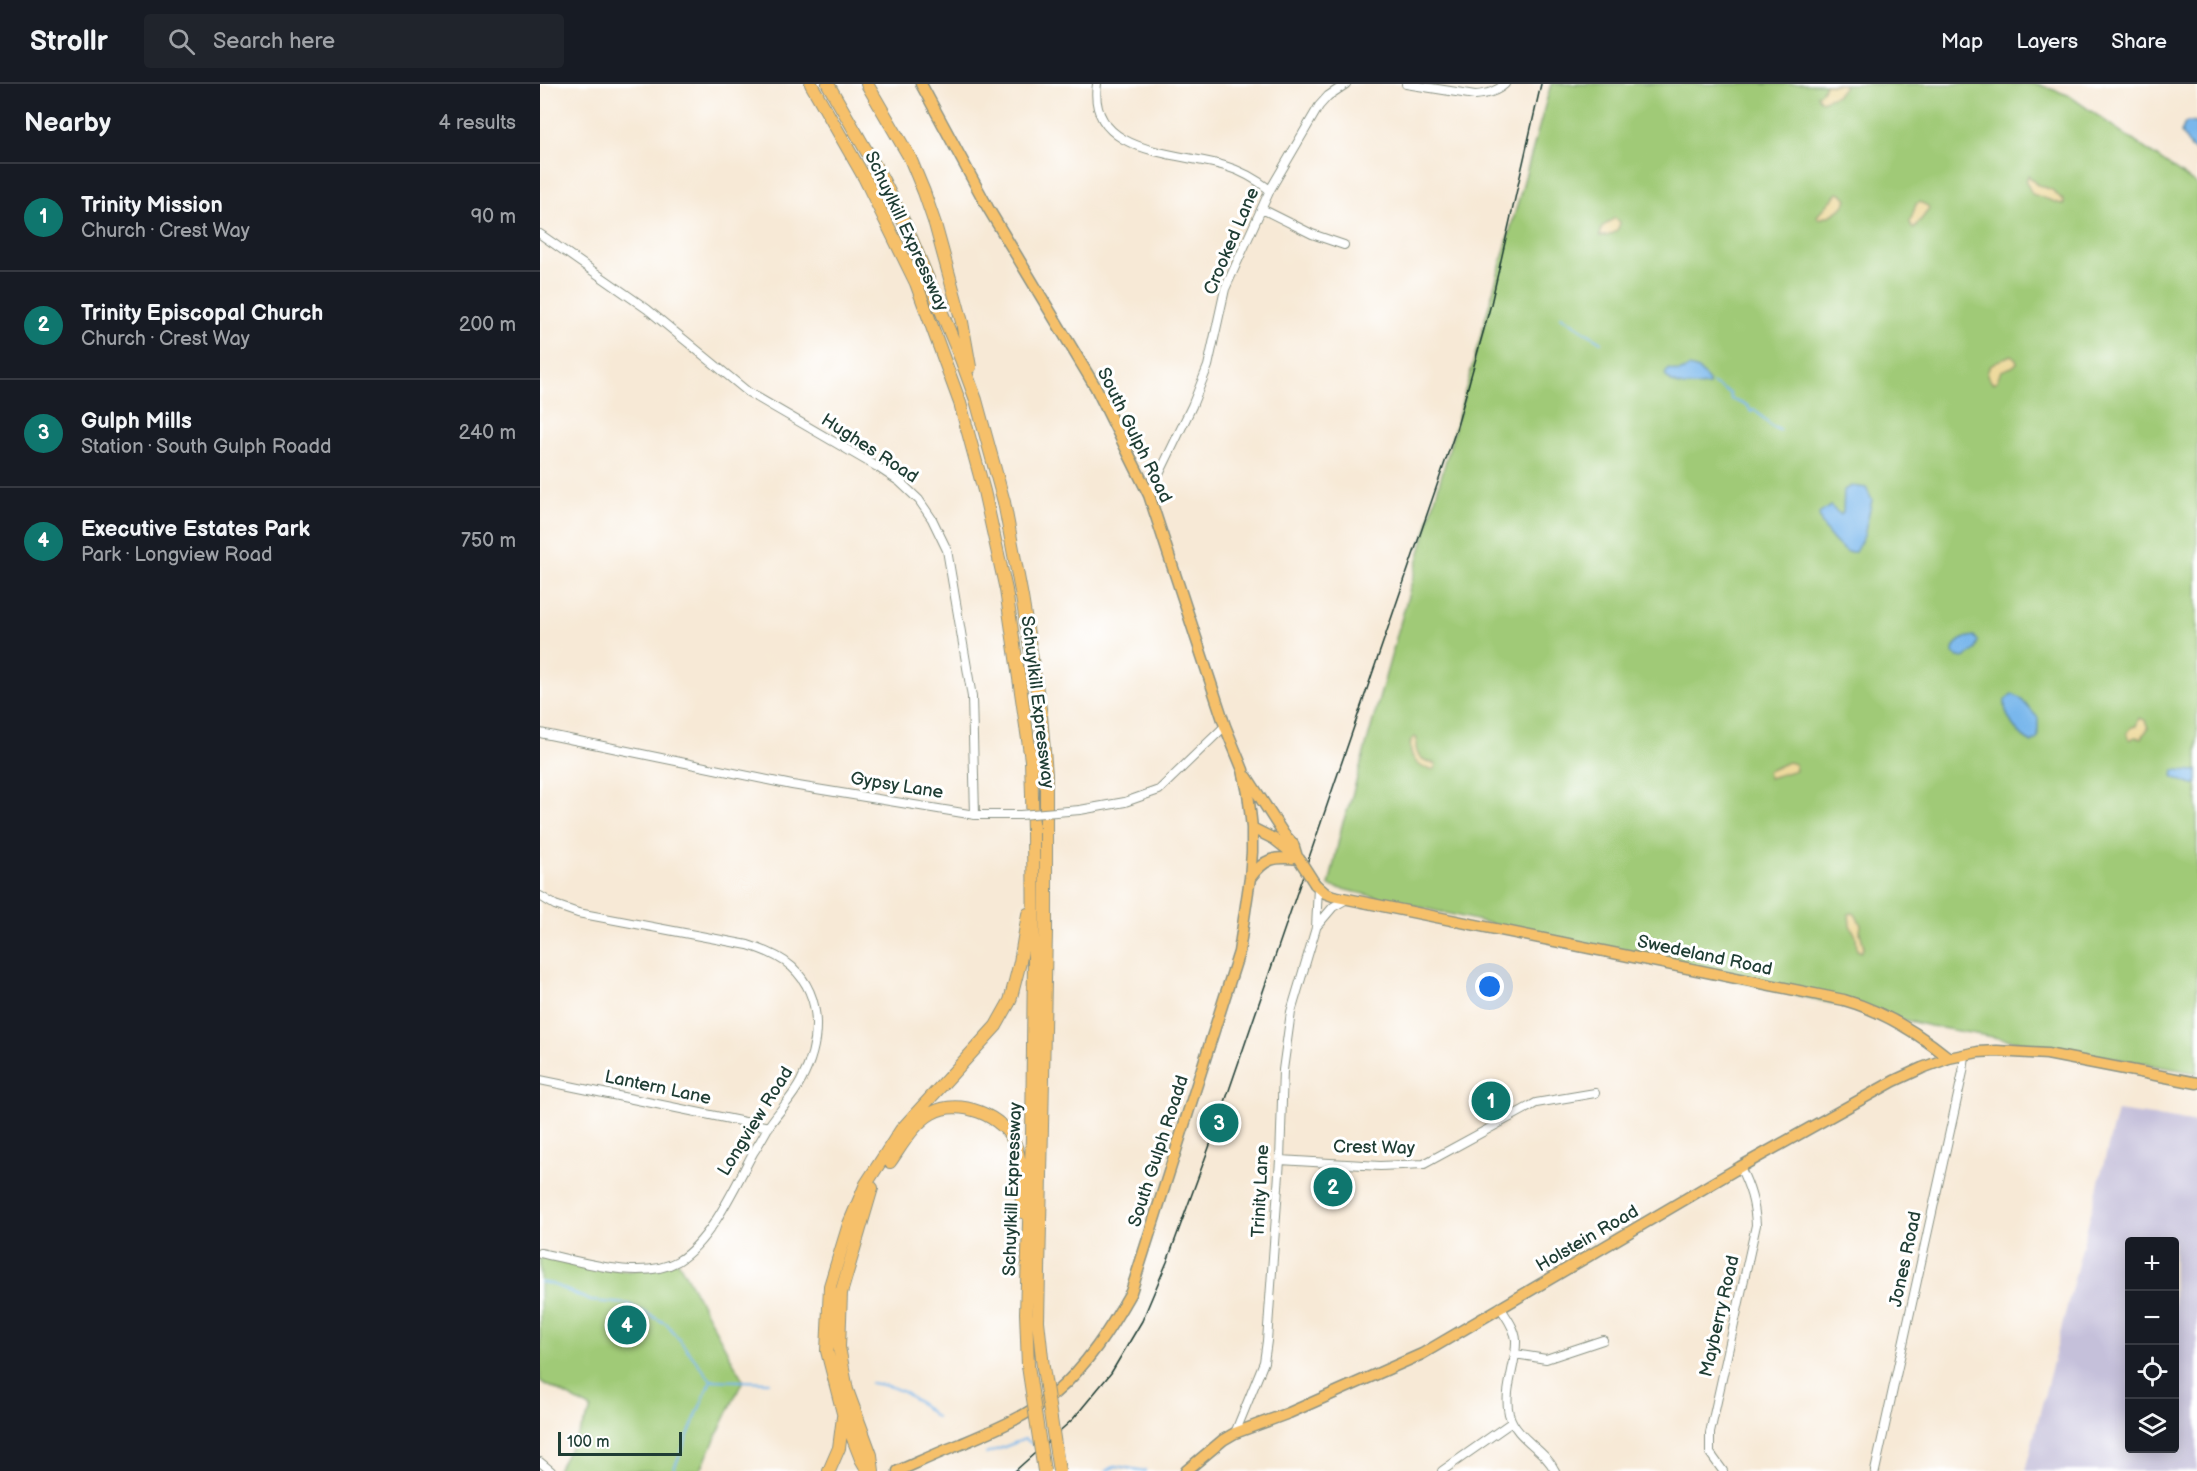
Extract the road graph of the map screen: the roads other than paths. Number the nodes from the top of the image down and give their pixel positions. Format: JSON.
{"nodes":[{"id":1,"x":811,"y":84,"type":"edge"},
{"id":2,"x":828,"y":84,"type":"edge"},
{"id":3,"x":867,"y":84,"type":"edge"},
{"id":4,"x":921,"y":84,"type":"edge"},
{"id":5,"x":1096,"y":84,"type":"edge"},
{"id":6,"x":1346,"y":84,"type":"edge"},
{"id":7,"x":1406,"y":84,"type":"edge"},
{"id":8,"x":1505,"y":84,"type":"edge"},
{"id":9,"x":1270,"y":190,"type":"junction"},
{"id":10,"x":1262,"y":209,"type":"junction"},
{"id":11,"x":540,"y":234,"type":"edge"},
{"id":12,"x":1344,"y":245,"type":"dead end"},
{"id":13,"x":976,"y":400,"type":"junction"},
{"id":14,"x":1149,"y":495,"type":"junction"},
{"id":15,"x":1225,"y":726,"type":"junction"},
{"id":16,"x":540,"y":735,"type":"edge"},
{"id":17,"x":1243,"y":770,"type":"junction"},
{"id":18,"x":975,"y":815,"type":"junction"},
{"id":19,"x":1252,"y":828,"type":"junction"},
{"id":20,"x":1033,"y":832,"type":"junction"},
{"id":21,"x":1283,"y":832,"type":"junction"},
{"id":22,"x":1298,"y":858,"type":"junction"},
{"id":23,"x":1250,"y":878,"type":"junction"},
{"id":24,"x":1317,"y":886,"type":"junction"},
{"id":25,"x":540,"y":896,"type":"edge"},
{"id":26,"x":1347,"y":899,"type":"junction"},
{"id":27,"x":1316,"y":928,"type":"junction"},
{"id":28,"x":1965,"y":1055,"type":"junction"},
{"id":29,"x":1949,"y":1058,"type":"junction"},
{"id":30,"x":540,"y":1080,"type":"edge"},
{"id":31,"x":2197,"y":1083,"type":"edge"},
{"id":32,"x":1595,"y":1093,"type":"dead end"},
{"id":33,"x":769,"y":1127,"type":"junction"},
{"id":34,"x":1280,"y":1160,"type":"junction"},
{"id":35,"x":1740,"y":1167,"type":"junction"},
{"id":36,"x":540,"y":1253,"type":"edge"},
{"id":37,"x":1027,"y":1282,"type":"junction"},
{"id":38,"x":1500,"y":1307,"type":"junction"},
{"id":39,"x":1602,"y":1340,"type":"dead end"},
{"id":40,"x":1515,"y":1354,"type":"junction"},
{"id":41,"x":843,"y":1413,"type":"junction"},
{"id":42,"x":1512,"y":1422,"type":"junction"},
{"id":43,"x":1235,"y":1433,"type":"junction"},
{"id":44,"x":927,"y":1459,"type":"junction"},
{"id":45,"x":540,"y":1462,"type":"edge"},
{"id":46,"x":551,"y":1471,"type":"edge"},
{"id":47,"x":829,"y":1471,"type":"edge"},
{"id":48,"x":868,"y":1471,"type":"edge"},
{"id":49,"x":873,"y":1471,"type":"edge"},
{"id":50,"x":898,"y":1471,"type":"edge"},
{"id":51,"x":913,"y":1471,"type":"edge"},
{"id":52,"x":1044,"y":1471,"type":"edge"},
{"id":53,"x":1059,"y":1471,"type":"edge"},
{"id":54,"x":1186,"y":1471,"type":"edge"},
{"id":55,"x":1442,"y":1471,"type":"edge"},
{"id":56,"x":1555,"y":1471,"type":"edge"},
{"id":57,"x":1723,"y":1471,"type":"edge"},
{"id":58,"x":1875,"y":1471,"type":"edge"}],
"edges":[{"from":1,"to":20,"type":"highway","name":"Schuylkill Expressway"},
{"from":2,"to":13,"type":"highway","name":"Schuylkill Expressway"},
{"from":3,"to":13,"type":"highway"},
{"from":4,"to":14,"type":"main road","name":"South Gulph Road"},
{"from":5,"to":9,"type":"street"},
{"from":6,"to":9,"type":"street","name":"Crooked Lane"},
{"from":7,"to":8,"type":"street"},
{"from":9,"to":10,"type":"street","name":"Crooked Lane"},
{"from":10,"to":12,"type":"street"},
{"from":10,"to":14,"type":"street","name":"Crooked Lane"},
{"from":11,"to":18,"type":"street","name":"Hughes Road"},
{"from":13,"to":53,"type":"highway","name":"Schuylkill Expressway","bridge":true},
{"from":14,"to":15,"type":"main road","name":"South Gulph Road"},
{"from":15,"to":17,"type":"main road","name":"South Gulph Road"},
{"from":15,"to":18,"type":"street","name":"Gypsy Lane","bridge":true},
{"from":16,"to":18,"type":"street","name":"Gypsy Lane"},
{"from":17,"to":19,"type":"main road","name":"South Gulph Road"},
{"from":17,"to":21,"type":"main road"},
{"from":19,"to":21,"type":"main road"},
{"from":19,"to":22,"type":"main road"},
{"from":19,"to":23,"type":"main road","name":"South Gulph Roadd"},
{"from":20,"to":37,"type":"highway","name":"Schuylkill Expressway"},
{"from":20,"to":41,"type":"highway"},
{"from":21,"to":22,"type":"main road"},
{"from":22,"to":23,"type":"main road"},
{"from":22,"to":24,"type":"main road","bridge":true},
{"from":23,"to":44,"type":"main road","name":"South Gulph Roadd"},
{"from":24,"to":26,"type":"main road","name":"Swedeland Road"},
{"from":24,"to":27,"type":"street","name":"Trinity Lane"},
{"from":25,"to":33,"type":"street","name":"Longview Road"},
{"from":26,"to":27,"type":"street"},
{"from":26,"to":29,"type":"main road","name":"Swedeland Road"},
{"from":27,"to":34,"type":"street","name":"Trinity Lane"},
{"from":28,"to":29,"type":"main road"},
{"from":28,"to":31,"type":"main road"},
{"from":28,"to":58,"type":"street","name":"Jones Road"},
{"from":29,"to":35,"type":"main road","name":"Holstein Road"},
{"from":30,"to":33,"type":"street","name":"Lantern Lane"},
{"from":32,"to":34,"type":"street","name":"Crest Way"},
{"from":33,"to":36,"type":"street","name":"Longview Road"},
{"from":34,"to":43,"type":"street","name":"Trinity Lane"},
{"from":35,"to":38,"type":"main road","name":"Holstein Road"},
{"from":35,"to":57,"type":"street","name":"Mayberry Road"},
{"from":37,"to":49,"type":"highway"},
{"from":37,"to":52,"type":"highway","name":"Schuylkill Expressway","bridge":true},
{"from":38,"to":40,"type":"street"},
{"from":38,"to":43,"type":"main road","name":"Holstein Road"},
{"from":39,"to":40,"type":"street"},
{"from":40,"to":42,"type":"street"},
{"from":41,"to":47,"type":"highway"},
{"from":41,"to":48,"type":"highway"},
{"from":42,"to":55,"type":"street"},
{"from":42,"to":56,"type":"street"},
{"from":43,"to":54,"type":"main road"},
{"from":44,"to":50,"type":"main road"},
{"from":44,"to":51,"type":"main road"},
{"from":45,"to":46,"type":"street"}]}
